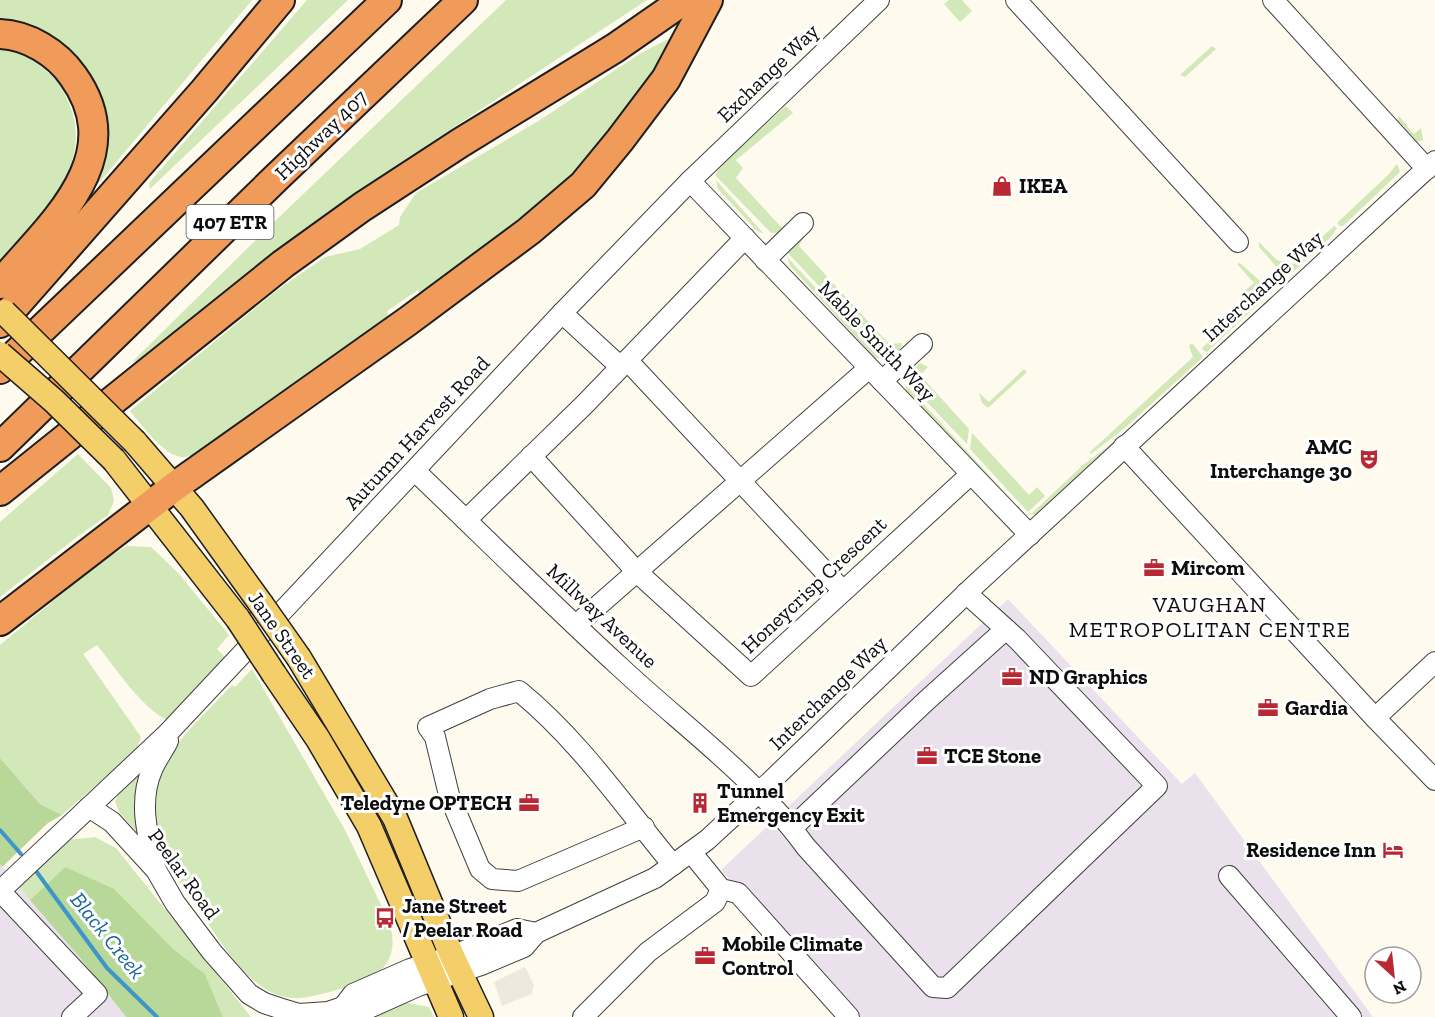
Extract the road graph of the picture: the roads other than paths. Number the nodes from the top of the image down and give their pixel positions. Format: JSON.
{"nodes":[{"id":1,"x":280,"y":0,"type":"edge"},
{"id":2,"x":387,"y":0,"type":"edge"},
{"id":3,"x":463,"y":0,"type":"edge"},
{"id":4,"x":684,"y":0,"type":"edge"},
{"id":5,"x":708,"y":0,"type":"edge"},
{"id":6,"x":879,"y":0,"type":"edge"},
{"id":7,"x":1016,"y":0,"type":"edge"},
{"id":8,"x":1273,"y":0,"type":"edge"},
{"id":9,"x":0,"y":34,"type":"edge"},
{"id":10,"x":1431,"y":165,"type":"edge"},
{"id":11,"x":690,"y":181,"type":"junction"},
{"id":12,"x":803,"y":224,"type":"dead end"},
{"id":13,"x":745,"y":238,"type":"junction"},
{"id":14,"x":1239,"y":242,"type":"dead end"},
{"id":15,"x":765,"y":260,"type":"junction"},
{"id":16,"x":1,"y":307,"type":"edge"},
{"id":17,"x":562,"y":313,"type":"junction"},
{"id":18,"x":922,"y":345,"type":"dead end"},
{"id":19,"x":0,"y":354,"type":"edge"},
{"id":20,"x":620,"y":360,"type":"junction"},
{"id":21,"x":0,"y":369,"type":"edge"},
{"id":22,"x":876,"y":374,"type":"junction"},
{"id":23,"x":1124,"y":446,"type":"junction"},
{"id":24,"x":0,"y":447,"type":"edge"},
{"id":25,"x":531,"y":456,"type":"junction"},
{"id":26,"x":416,"y":471,"type":"junction"},
{"id":27,"x":971,"y":474,"type":"junction"},
{"id":28,"x":741,"y":481,"type":"junction"},
{"id":29,"x":174,"y":487,"type":"junction"},
{"id":30,"x":0,"y":491,"type":"edge"},
{"id":31,"x":150,"y":505,"type":"junction"},
{"id":32,"x":466,"y":520,"type":"junction"},
{"id":33,"x":1030,"y":535,"type":"junction"},
{"id":34,"x":637,"y":572,"type":"junction"},
{"id":35,"x":843,"y":591,"type":"junction"},
{"id":36,"x":966,"y":593,"type":"junction"},
{"id":37,"x":0,"y":621,"type":"edge"},
{"id":38,"x":576,"y":625,"type":"junction"},
{"id":39,"x":1006,"y":629,"type":"junction"},
{"id":40,"x":1435,"y":662,"type":"edge"},
{"id":41,"x":1375,"y":718,"type":"junction"},
{"id":42,"x":181,"y":719,"type":"junction"},
{"id":43,"x":1435,"y":780,"type":"edge"},
{"id":44,"x":759,"y":792,"type":"junction"},
{"id":45,"x":89,"y":807,"type":"junction"},
{"id":46,"x":644,"y":827,"type":"junction"},
{"id":47,"x":792,"y":828,"type":"junction"},
{"id":48,"x":691,"y":852,"type":"junction"},
{"id":49,"x":673,"y":865,"type":"junction"},
{"id":50,"x":156,"y":870,"type":"junction"},
{"id":51,"x":1229,"y":876,"type":"dead end"},
{"id":52,"x":722,"y":888,"type":"junction"},
{"id":53,"x":0,"y":891,"type":"edge"},
{"id":54,"x":456,"y":964,"type":"junction"},
{"id":55,"x":431,"y":972,"type":"junction"},
{"id":56,"x":278,"y":1013,"type":"edge"},
{"id":57,"x":72,"y":1017,"type":"edge"},
{"id":58,"x":452,"y":1017,"type":"edge"},
{"id":59,"x":481,"y":1017,"type":"edge"},
{"id":60,"x":583,"y":1017,"type":"edge"},
{"id":61,"x":849,"y":1017,"type":"edge"},
{"id":62,"x":1350,"y":1017,"type":"edge"}],
"edges":[{"from":1,"to":16,"type":"highway"},
{"from":2,"to":21,"type":"highway","number":"407 ETR"},
{"from":3,"to":24,"type":"highway","name":"Highway 407","number":"407 ETR"},
{"from":4,"to":30,"type":"highway"},
{"from":5,"to":29,"type":"highway"},
{"from":6,"to":11,"type":"street","name":"Exchange Way"},
{"from":7,"to":14,"type":"street"},
{"from":8,"to":10,"type":"street"},
{"from":9,"to":16,"type":"highway"},
{"from":10,"to":23,"type":"street","name":"Interchange Way"},
{"from":11,"to":13,"type":"street","name":"Mable Smith Way"},
{"from":11,"to":17,"type":"street","name":"Autumn Harvest Road"},
{"from":12,"to":15,"type":"street"},
{"from":13,"to":15,"type":"street","name":"Mable Smith Way"},
{"from":13,"to":20,"type":"street"},
{"from":15,"to":22,"type":"street","name":"Mable Smith Way"},
{"from":16,"to":29,"type":"main road","name":"Jane Street","bridge":true},
{"from":17,"to":20,"type":"street"},
{"from":17,"to":26,"type":"street","name":"Autumn Harvest Road"},
{"from":18,"to":22,"type":"street"},
{"from":19,"to":31,"type":"main road","name":"Jane Street","bridge":true},
{"from":20,"to":25,"type":"street"},
{"from":20,"to":28,"type":"street"},
{"from":22,"to":27,"type":"street","name":"Mable Smith Way"},
{"from":22,"to":28,"type":"street"},
{"from":23,"to":33,"type":"street","name":"Interchange Way"},
{"from":23,"to":41,"type":"street"},
{"from":25,"to":32,"type":"street"},
{"from":25,"to":34,"type":"street"},
{"from":26,"to":32,"type":"street","name":"Millway Avenue"},
{"from":26,"to":42,"type":"street","name":"Autumn Harvest Road"},
{"from":27,"to":33,"type":"street","name":"Mable Smith Way"},
{"from":27,"to":35,"type":"street","name":"Honeycrisp Crescent"},
{"from":28,"to":34,"type":"street"},
{"from":28,"to":35,"type":"street"},
{"from":29,"to":31,"type":"highway"},
{"from":29,"to":54,"type":"main road","name":"Jane Street","bridge":true},
{"from":31,"to":37,"type":"highway"},
{"from":31,"to":55,"type":"main road","name":"Jane Street","bridge":true},
{"from":32,"to":38,"type":"street","name":"Millway Avenue"},
{"from":33,"to":36,"type":"street","name":"Interchange Way"},
{"from":34,"to":35,"type":"street","name":"Honeycrisp Crescent"},
{"from":34,"to":38,"type":"street"},
{"from":36,"to":39,"type":"street"},
{"from":36,"to":44,"type":"street","name":"Interchange Way"},
{"from":38,"to":44,"type":"street","name":"Millway Avenue"},
{"from":39,"to":47,"type":"street"},
{"from":39,"to":47,"type":"street","name":"Millway Avenue"},
{"from":40,"to":41,"type":"street"},
{"from":41,"to":43,"type":"street"},
{"from":42,"to":45,"type":"street"},
{"from":42,"to":50,"type":"street"},
{"from":44,"to":47,"type":"street","name":"Millway Avenue"},
{"from":44,"to":48,"type":"street","name":"Interchange Way"},
{"from":45,"to":50,"type":"street","name":"Peelar Road"},
{"from":45,"to":53,"type":"street"},
{"from":46,"to":46,"type":"street"},
{"from":46,"to":49,"type":"street"},
{"from":48,"to":49,"type":"street","name":"Interchange Way"},
{"from":48,"to":52,"type":"street"},
{"from":49,"to":54,"type":"street","name":"Interchange Way"},
{"from":50,"to":56,"type":"street","name":"Peelar Road"},
{"from":51,"to":62,"type":"street"},
{"from":52,"to":60,"type":"street"},
{"from":52,"to":61,"type":"street"},
{"from":53,"to":57,"type":"street"},
{"from":54,"to":55,"type":"street","name":"Peelar Road"},
{"from":54,"to":59,"type":"main road","name":"Jane Street"},
{"from":55,"to":56,"type":"street","name":"Peelar Road"},
{"from":55,"to":58,"type":"main road","name":"Jane Street"}]}
